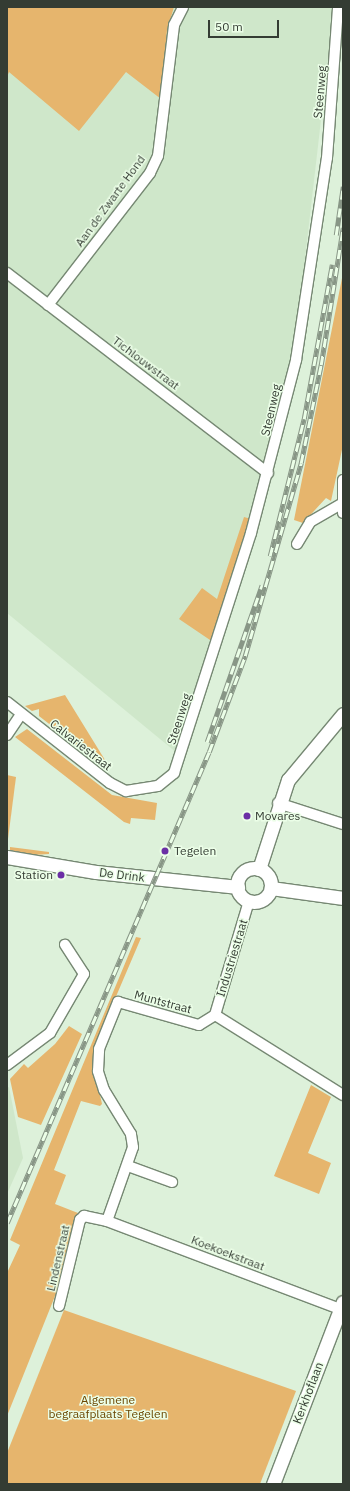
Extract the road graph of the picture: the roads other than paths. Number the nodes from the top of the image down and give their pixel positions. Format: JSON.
{"nodes":[{"id":1,"x":183,"y":7,"type":"edge"},
{"id":2,"x":338,"y":7,"type":"edge"},
{"id":3,"x":7,"y":273,"type":"edge"},
{"id":4,"x":48,"y":305,"type":"junction"},
{"id":5,"x":268,"y":472,"type":"junction"},
{"id":6,"x":343,"y":480,"type":"edge"},
{"id":7,"x":342,"y":509,"type":"edge"},
{"id":8,"x":297,"y":544,"type":"dead end"},
{"id":9,"x":7,"y":702,"type":"edge"},
{"id":10,"x":21,"y":714,"type":"junction"},
{"id":11,"x":343,"y":714,"type":"edge"},
{"id":12,"x":7,"y":735,"type":"edge"},
{"id":13,"x":147,"y":790,"type":"joint"},
{"id":14,"x":278,"y":803,"type":"junction"},
{"id":15,"x":343,"y":824,"type":"edge"},
{"id":16,"x":7,"y":857,"type":"edge"},
{"id":17,"x":259,"y":869,"type":"junction"},
{"id":18,"x":238,"y":887,"type":"junction"},
{"id":19,"x":271,"y":888,"type":"junction"},
{"id":20,"x":343,"y":898,"type":"edge"},
{"id":21,"x":250,"y":901,"type":"junction"},
{"id":22,"x":65,"y":945,"type":"dead end"},
{"id":23,"x":215,"y":1015,"type":"junction"},
{"id":24,"x":7,"y":1065,"type":"edge"},
{"id":25,"x":343,"y":1095,"type":"edge"},
{"id":26,"x":128,"y":1166,"type":"junction"},
{"id":27,"x":172,"y":1182,"type":"dead end"},
{"id":28,"x":107,"y":1221,"type":"junction"},
{"id":29,"x":59,"y":1306,"type":"dead end"},
{"id":30,"x":342,"y":1306,"type":"edge"},
{"id":31,"x":273,"y":1484,"type":"edge"}],
"edges":[{"from":1,"to":4,"type":"street","name":"Aan de Zwarte Hond"},
{"from":2,"to":5,"type":"street","name":"Steenweg"},
{"from":3,"to":4,"type":"street","name":"Tichlouwstraat"},
{"from":4,"to":5,"type":"street","name":"Tichlouwstraat"},
{"from":5,"to":13,"type":"street","name":"Steenweg"},
{"from":6,"to":7,"type":"street"},
{"from":7,"to":8,"type":"street"},
{"from":9,"to":10,"type":"street","name":"Calvariestraat"},
{"from":10,"to":12,"type":"street"},
{"from":10,"to":13,"type":"street","name":"Calvariestraat"},
{"from":11,"to":14,"type":"street"},
{"from":14,"to":15,"type":"street"},
{"from":14,"to":17,"type":"street"},
{"from":16,"to":18,"type":"street","name":"De Drink"},
{"from":17,"to":18,"type":"street"},
{"from":17,"to":19,"type":"street"},
{"from":18,"to":21,"type":"street"},
{"from":19,"to":20,"type":"street"},
{"from":19,"to":21,"type":"street"},
{"from":21,"to":23,"type":"street","name":"Industriestraat"},
{"from":22,"to":24,"type":"street"},
{"from":23,"to":25,"type":"street"},
{"from":23,"to":26,"type":"street","name":"Muntstraat"},
{"from":26,"to":27,"type":"street"},
{"from":26,"to":28,"type":"street"},
{"from":28,"to":29,"type":"street","name":"Lindenstraat"},
{"from":28,"to":30,"type":"street","name":"Koekoekstraat"},
{"from":30,"to":31,"type":"street","name":"Kerkhoflaan"}]}
